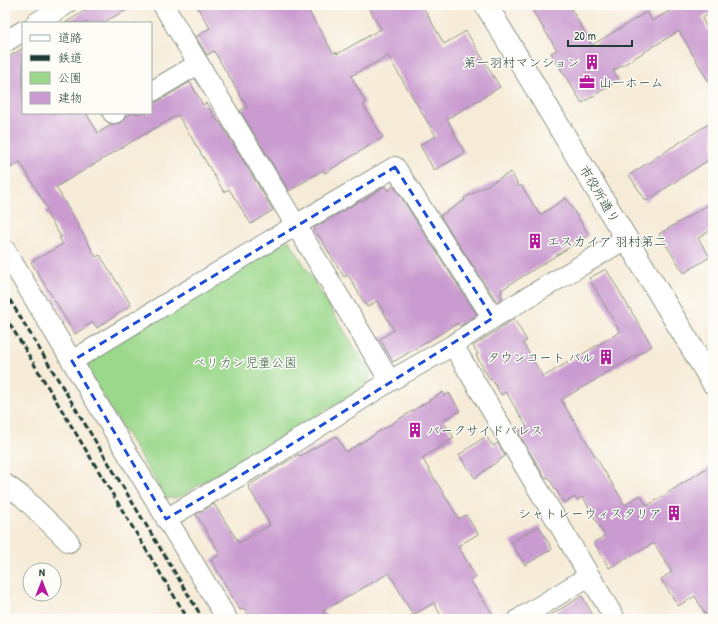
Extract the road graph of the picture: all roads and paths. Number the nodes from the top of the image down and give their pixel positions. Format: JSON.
{"nodes":[{"id":1,"x":65,"y":5,"type":"edge"},
{"id":2,"x":163,"y":5,"type":"edge"},
{"id":3,"x":486,"y":5,"type":"edge"},
{"id":4,"x":40,"y":22,"type":"edge"},
{"id":5,"x":22,"y":32,"type":"edge"},
{"id":6,"x":5,"y":42,"type":"edge"},
{"id":7,"x":198,"y":64,"type":"junction"},
{"id":8,"x":152,"y":91,"type":"edge"},
{"id":9,"x":296,"y":225,"type":"junction"},
{"id":10,"x":627,"y":238,"type":"junction"},
{"id":11,"x":5,"y":250,"type":"edge"},
{"id":12,"x":493,"y":318,"type":"junction"},
{"id":13,"x":452,"y":345,"type":"junction"},
{"id":14,"x":72,"y":361,"type":"junction"},
{"id":15,"x":390,"y":381,"type":"junction"},
{"id":16,"x":713,"y":383,"type":"edge"},
{"id":17,"x":5,"y":484,"type":"edge"},
{"id":18,"x":166,"y":519,"type":"junction"},
{"id":19,"x":69,"y":542,"type":"dead end"},
{"id":20,"x":590,"y":576,"type":"junction"},
{"id":21,"x":227,"y":619,"type":"edge"},
{"id":22,"x":519,"y":619,"type":"edge"},
{"id":23,"x":615,"y":619,"type":"edge"}],
"edges":[{"from":1,"to":4,"type":"street"},
{"from":2,"to":7,"type":"street"},
{"from":3,"to":10,"type":"street","name":"市役所通り"},
{"from":5,"to":6,"type":"street"},
{"from":7,"to":8,"type":"street"},
{"from":7,"to":9,"type":"street"},
{"from":9,"to":12,"type":"street"},
{"from":9,"to":14,"type":"street"},
{"from":9,"to":15,"type":"street"},
{"from":10,"to":12,"type":"street"},
{"from":10,"to":16,"type":"street","name":"市役所通り"},
{"from":11,"to":14,"type":"street"},
{"from":12,"to":13,"type":"street"},
{"from":13,"to":15,"type":"street"},
{"from":13,"to":20,"type":"street"},
{"from":14,"to":18,"type":"street"},
{"from":15,"to":18,"type":"street"},
{"from":17,"to":19,"type":"street"},
{"from":18,"to":21,"type":"street"},
{"from":20,"to":22,"type":"street"},
{"from":20,"to":23,"type":"street"}]}
